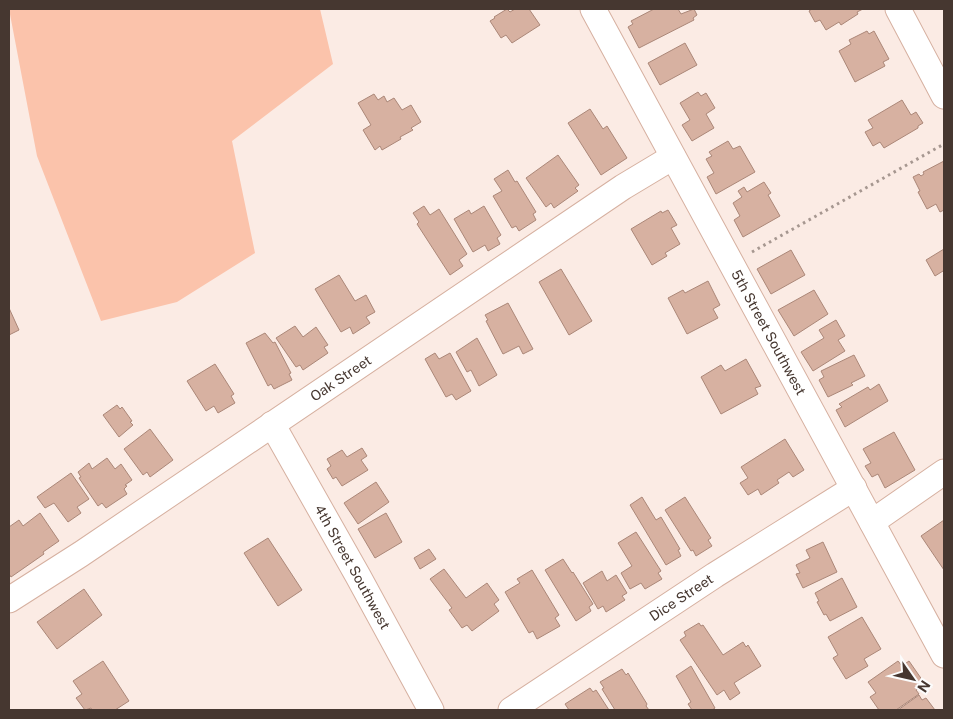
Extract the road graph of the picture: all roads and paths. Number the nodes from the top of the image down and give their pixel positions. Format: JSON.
{"nodes":[{"id":1,"x":593,"y":9,"type":"edge"},
{"id":2,"x":898,"y":9,"type":"edge"},
{"id":3,"x":944,"y":96,"type":"edge"},
{"id":4,"x":944,"y":144,"type":"edge"},
{"id":5,"x":673,"y":157,"type":"junction"},
{"id":6,"x":752,"y":253,"type":"dead end"},
{"id":7,"x":272,"y":424,"type":"junction"},
{"id":8,"x":944,"y":472,"type":"edge"},
{"id":9,"x":854,"y":488,"type":"junction"},
{"id":10,"x":872,"y":522,"type":"junction"},
{"id":11,"x":9,"y":600,"type":"edge"},
{"id":12,"x":944,"y":655,"type":"edge"},
{"id":13,"x":536,"y":703,"type":"edge"},
{"id":14,"x":431,"y":710,"type":"edge"},
{"id":15,"x":510,"y":710,"type":"edge"}],
"edges":[{"from":1,"to":5,"type":"street","name":"5th Street Southwest"},
{"from":2,"to":3,"type":"street"},
{"from":4,"to":6,"type":"path"},
{"from":5,"to":7,"type":"street","name":"Oak Street"},
{"from":5,"to":9,"type":"street","name":"5th Street Southwest"},
{"from":7,"to":11,"type":"street","name":"Oak Street"},
{"from":7,"to":14,"type":"street","name":"4th Street Southwest"},
{"from":8,"to":10,"type":"street"},
{"from":9,"to":10,"type":"street","name":"5th Street Southwest"},
{"from":9,"to":13,"type":"street","name":"Dice Street"},
{"from":10,"to":12,"type":"street","name":"5th Street Southwest"},
{"from":13,"to":15,"type":"street","name":"Dice Street"}]}
